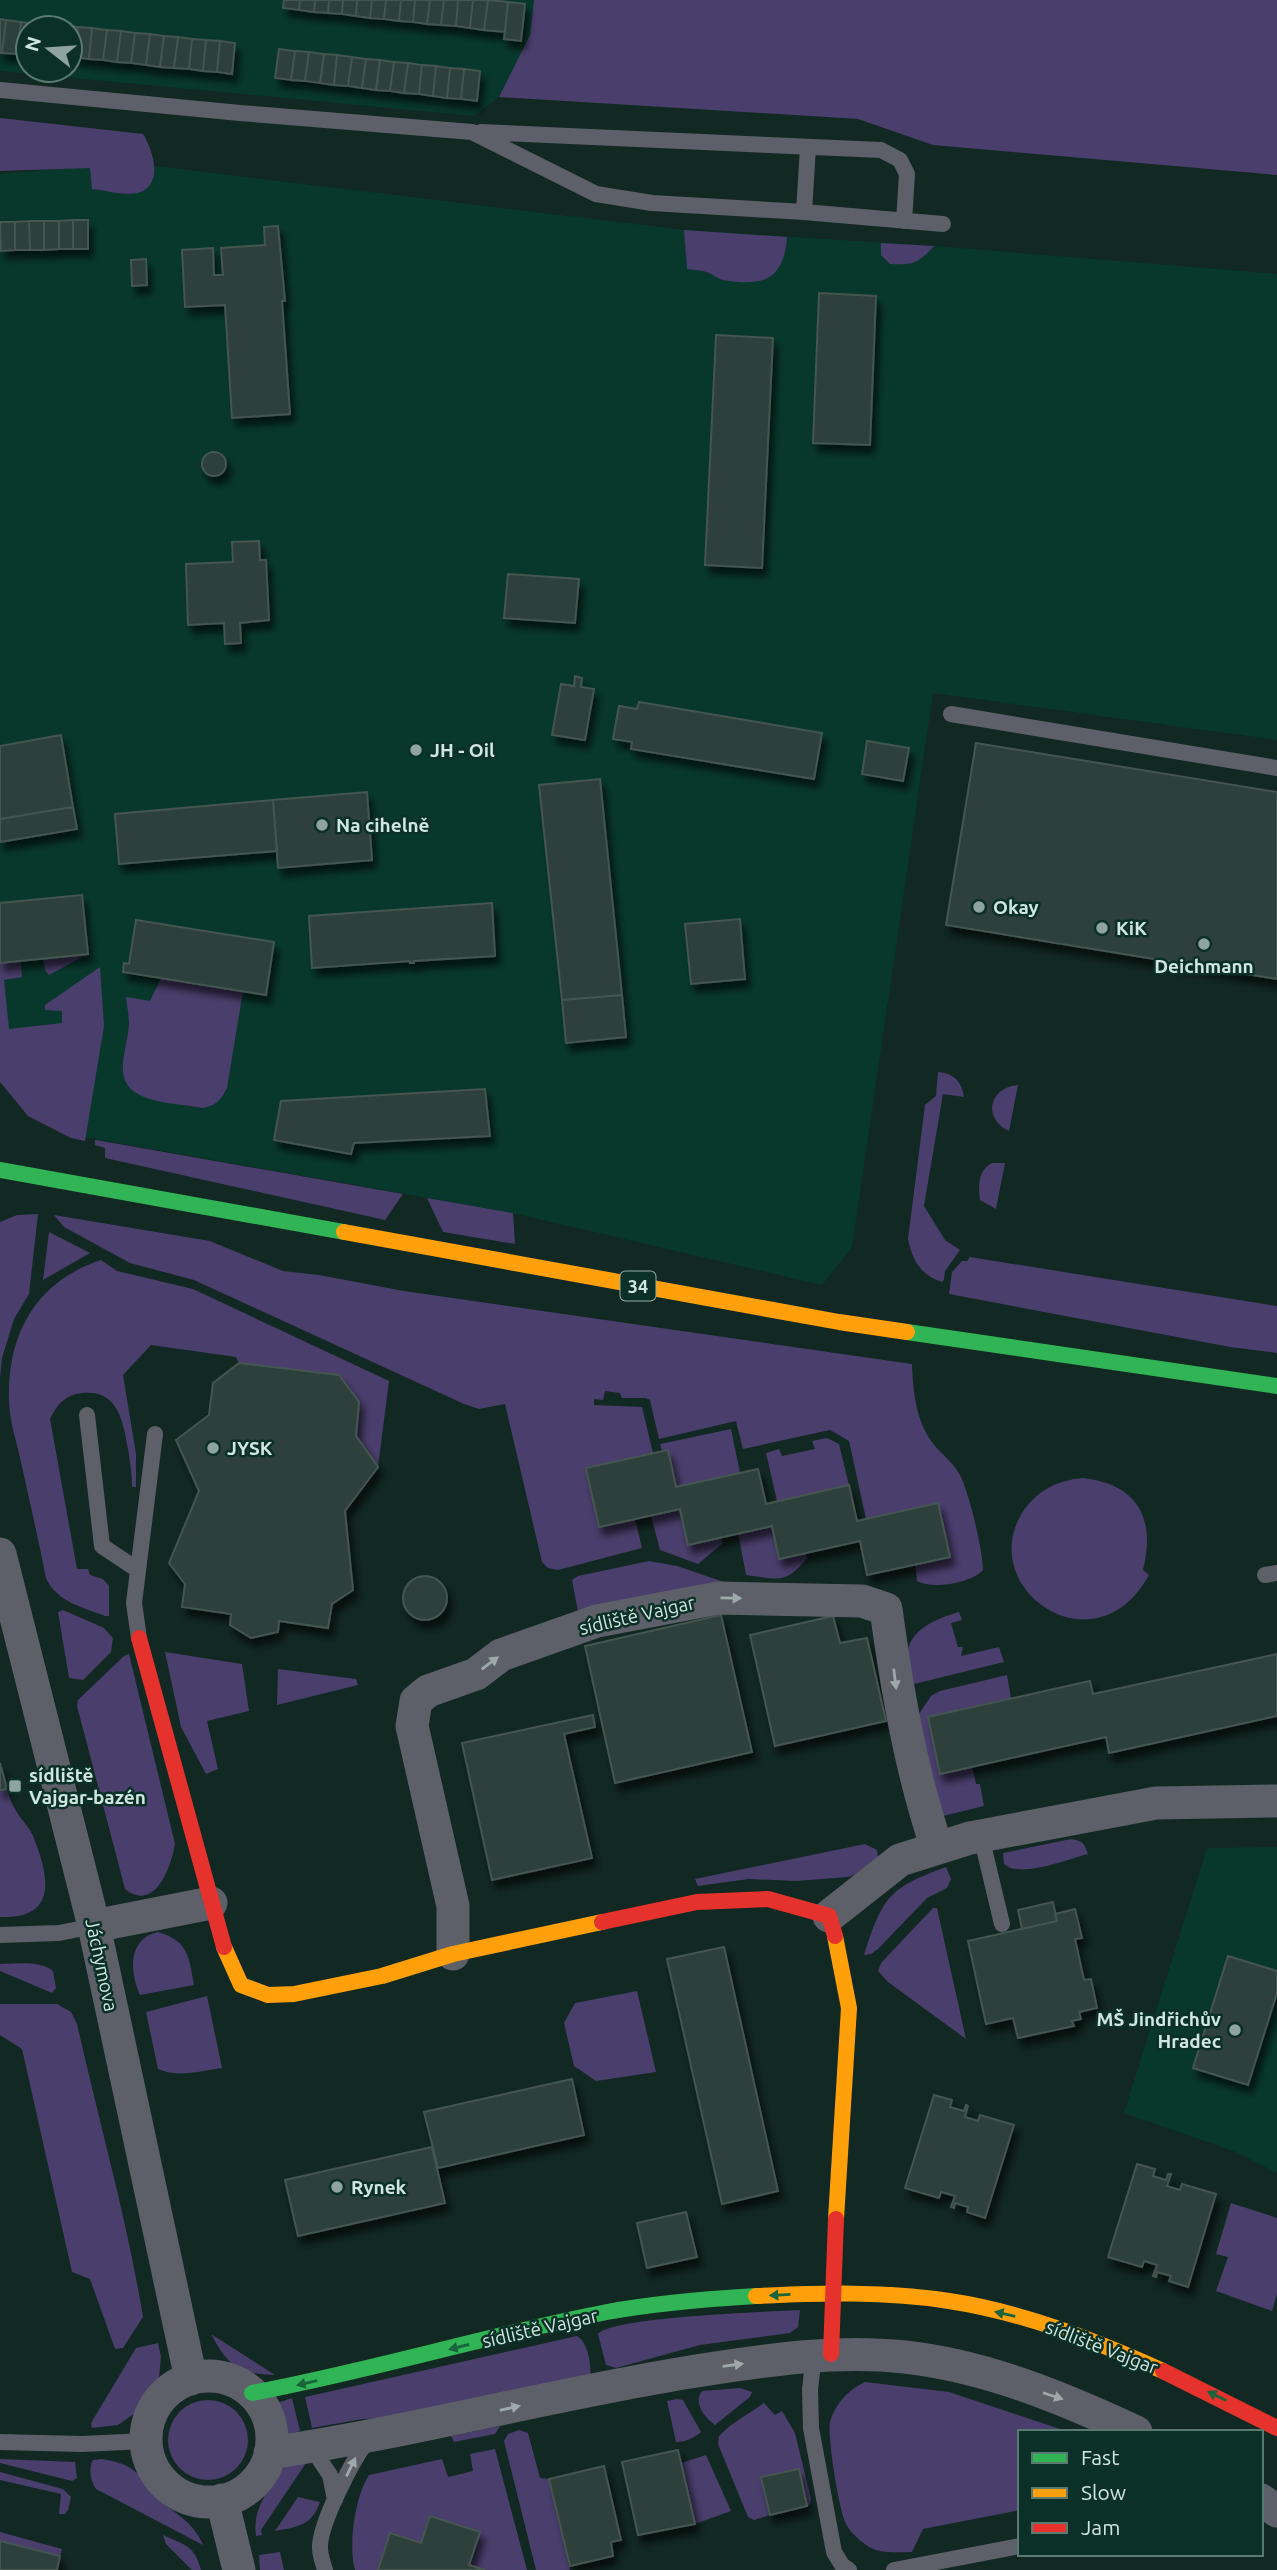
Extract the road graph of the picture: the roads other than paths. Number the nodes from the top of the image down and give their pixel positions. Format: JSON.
{"nodes":[{"id":1,"x":0,"y":90,"type":"edge"},
{"id":2,"x":472,"y":132,"type":"junction"},
{"id":3,"x":808,"y":147,"type":"junction"},
{"id":4,"x":804,"y":212,"type":"junction"},
{"id":5,"x":904,"y":221,"type":"junction"},
{"id":6,"x":943,"y":224,"type":"dead end"},
{"id":7,"x":950,"y":714,"type":"dead end"},
{"id":8,"x":1277,"y":768,"type":"edge"},
{"id":9,"x":2,"y":1150,"type":"dead end"},
{"id":10,"x":1,"y":1172,"type":"edge"},
{"id":11,"x":1277,"y":1386,"type":"edge"},
{"id":12,"x":87,"y":1415,"type":"dead end"},
{"id":13,"x":155,"y":1434,"type":"dead end"},
{"id":14,"x":0,"y":1554,"type":"edge"},
{"id":15,"x":138,"y":1570,"type":"junction"},
{"id":16,"x":139,"y":1637,"type":"joint"},
{"id":17,"x":1277,"y":1801,"type":"edge"},
{"id":18,"x":981,"y":1836,"type":"junction"},
{"id":19,"x":937,"y":1848,"type":"junction"},
{"id":20,"x":211,"y":1903,"type":"junction"},
{"id":21,"x":829,"y":1916,"type":"junction"},
{"id":22,"x":1003,"y":1924,"type":"dead end"},
{"id":23,"x":94,"y":1926,"type":"junction"},
{"id":24,"x":0,"y":1935,"type":"edge"},
{"id":25,"x":453,"y":1954,"type":"junction"},
{"id":26,"x":832,"y":2292,"type":"junction"},
{"id":27,"x":823,"y":2355,"type":"junction"},
{"id":28,"x":191,"y":2379,"type":"junction"},
{"id":29,"x":252,"y":2393,"type":"junction"},
{"id":30,"x":1277,"y":2428,"type":"edge"},
{"id":31,"x":1132,"y":2430,"type":"edge"},
{"id":32,"x":371,"y":2436,"type":"junction"},
{"id":33,"x":146,"y":2441,"type":"junction"},
{"id":34,"x":0,"y":2442,"type":"edge"},
{"id":35,"x":311,"y":2447,"type":"junction"},
{"id":36,"x":270,"y":2453,"type":"junction"},
{"id":37,"x":222,"y":2500,"type":"junction"},
{"id":38,"x":335,"y":2500,"type":"junction"},
{"id":39,"x":1018,"y":2546,"type":"edge"},
{"id":40,"x":239,"y":2570,"type":"edge"},
{"id":41,"x":325,"y":2570,"type":"edge"},
{"id":42,"x":849,"y":2570,"type":"edge"},
{"id":43,"x":894,"y":2570,"type":"edge"}],
"edges":[{"from":1,"to":2,"type":"lane"},
{"from":2,"to":3,"type":"lane"},
{"from":2,"to":4,"type":"lane"},
{"from":3,"to":4,"type":"lane"},
{"from":3,"to":5,"type":"lane"},
{"from":4,"to":5,"type":"lane"},
{"from":5,"to":6,"type":"lane"},
{"from":7,"to":8,"type":"lane"},
{"from":9,"to":10,"type":"street","number":"34"},
{"from":10,"to":11,"type":"street","number":"34"},
{"from":12,"to":15,"type":"lane"},
{"from":13,"to":15,"type":"lane"},
{"from":14,"to":23,"type":"street","name":"Jáchymova"},
{"from":15,"to":16,"type":"lane"},
{"from":16,"to":20,"type":"street"},
{"from":17,"to":18,"type":"street"},
{"from":18,"to":19,"type":"street"},
{"from":18,"to":22,"type":"lane"},
{"from":19,"to":21,"type":"street"},
{"from":25,"to":19,"type":"street","name":"sídliště Vajgar","one_way":true},
{"from":20,"to":23,"type":"street"},
{"from":20,"to":25,"type":"street"},
{"from":21,"to":25,"type":"street"},
{"from":21,"to":26,"type":"street"},
{"from":23,"to":24,"type":"lane"},
{"from":23,"to":28,"type":"street","name":"Jáchymova"},
{"from":26,"to":27,"type":"street"},
{"from":26,"to":29,"type":"street","name":"sídliště Vajgar","one_way":true},
{"from":30,"to":26,"type":"street","name":"sídliště Vajgar","one_way":true},
{"from":27,"to":31,"type":"street","one_way":true},
{"from":32,"to":27,"type":"street","one_way":true},
{"from":27,"to":42,"type":"lane"},
{"from":28,"to":29,"type":"street"},
{"from":28,"to":33,"type":"street"},
{"from":29,"to":36,"type":"street"},
{"from":32,"to":35,"type":"street"},
{"from":38,"to":32,"type":"lane","one_way":true},
{"from":33,"to":34,"type":"lane"},
{"from":33,"to":37,"type":"street"},
{"from":35,"to":36,"type":"street"},
{"from":35,"to":38,"type":"lane"},
{"from":36,"to":37,"type":"street"},
{"from":37,"to":40,"type":"street"},
{"from":38,"to":41,"type":"lane"},
{"from":39,"to":43,"type":"lane"}]}
